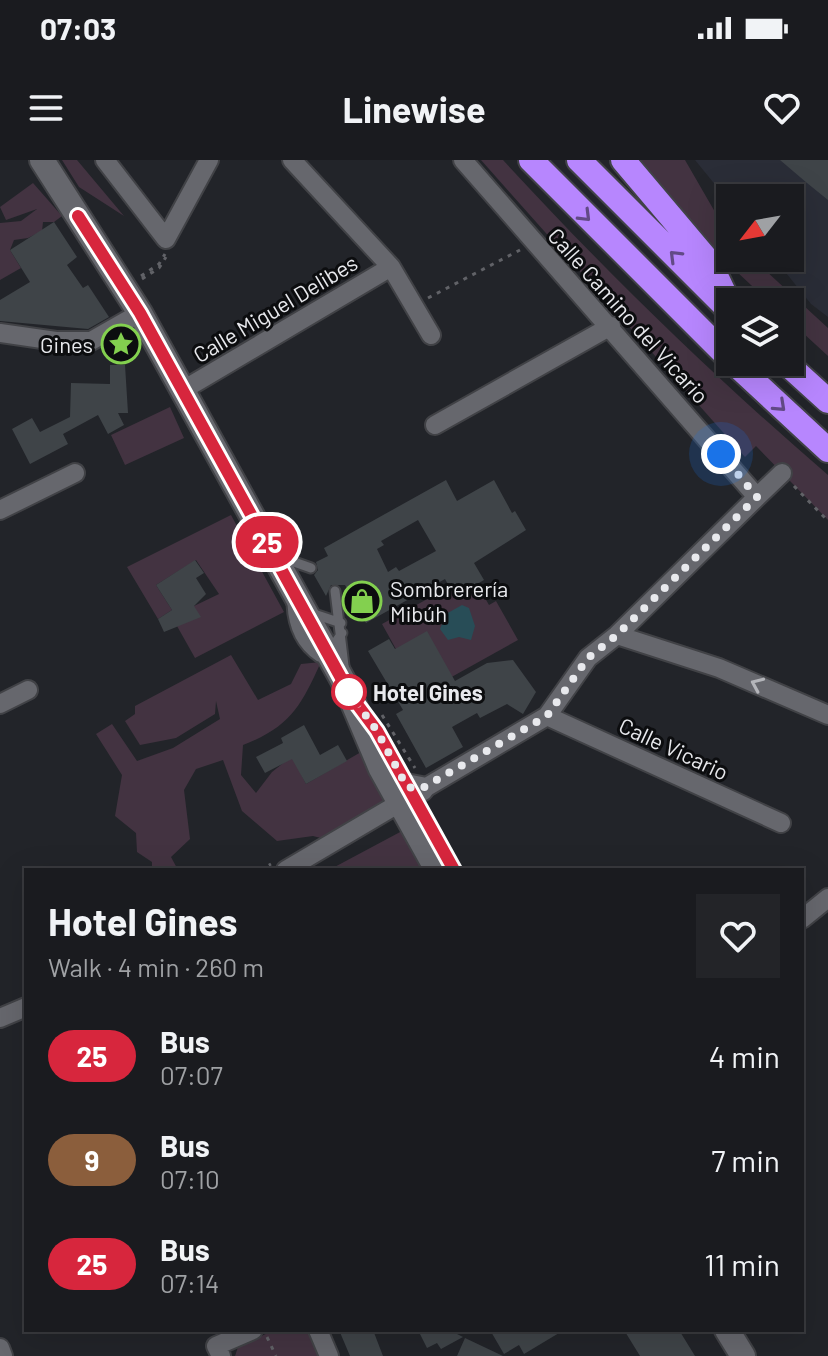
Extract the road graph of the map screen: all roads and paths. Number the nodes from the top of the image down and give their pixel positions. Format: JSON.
{"nodes":[{"id":1,"x":42,"y":160,"type":"edge"},
{"id":2,"x":105,"y":160,"type":"edge"},
{"id":3,"x":209,"y":160,"type":"edge"},
{"id":4,"x":292,"y":160,"type":"edge"},
{"id":5,"x":463,"y":160,"type":"edge"},
{"id":6,"x":531,"y":160,"type":"edge"},
{"id":7,"x":579,"y":160,"type":"edge"},
{"id":8,"x":623,"y":160,"type":"edge"},
{"id":9,"x":166,"y":239,"type":"junction"},
{"id":10,"x":532,"y":244,"type":"junction"},
{"id":11,"x":391,"y":267,"type":"junction"},
{"id":12,"x":721,"y":288,"type":"edge"},
{"id":13,"x":125,"y":289,"type":"junction"},
{"id":14,"x":716,"y":294,"type":"edge"},
{"id":15,"x":414,"y":306,"type":"junction"},
{"id":16,"x":140,"y":313,"type":"junction"},
{"id":17,"x":611,"y":326,"type":"junction"},
{"id":18,"x":0,"y":333,"type":"edge"},
{"id":19,"x":431,"y":335,"type":"dead end"},
{"id":20,"x":716,"y":345,"type":"edge"},
{"id":21,"x":748,"y":376,"type":"edge"},
{"id":22,"x":800,"y":376,"type":"edge"},
{"id":23,"x":183,"y":390,"type":"junction"},
{"id":24,"x":828,"y":401,"type":"edge"},
{"id":25,"x":435,"y":425,"type":"dead end"},
{"id":26,"x":828,"y":450,"type":"edge"},
{"id":27,"x":75,"y":473,"type":"dead end"},
{"id":28,"x":782,"y":473,"type":"joint"},
{"id":29,"x":757,"y":497,"type":"junction"},
{"id":30,"x":0,"y":510,"type":"edge"},
{"id":31,"x":828,"y":521,"type":"edge"},
{"id":32,"x":275,"y":556,"type":"junction"},
{"id":33,"x":311,"y":568,"type":"dead end"},
{"id":34,"x":335,"y":591,"type":"dead end"},
{"id":35,"x":617,"y":635,"type":"junction"},
{"id":36,"x":337,"y":636,"type":"junction"},
{"id":37,"x":28,"y":690,"type":"dead end"},
{"id":38,"x":349,"y":691,"type":"junction"},
{"id":39,"x":0,"y":704,"type":"edge"},
{"id":40,"x":828,"y":715,"type":"edge"},
{"id":41,"x":547,"y":716,"type":"junction"},
{"id":42,"x":406,"y":799,"type":"junction"},
{"id":43,"x":781,"y":823,"type":"dead end"},
{"id":44,"x":289,"y":868,"type":"edge"},
{"id":45,"x":436,"y":868,"type":"edge"},
{"id":46,"x":445,"y":868,"type":"edge"},
{"id":47,"x":453,"y":868,"type":"edge"},
{"id":48,"x":828,"y":898,"type":"edge"},
{"id":49,"x":804,"y":917,"type":"edge"},
{"id":50,"x":24,"y":1008,"type":"edge"},
{"id":51,"x":0,"y":1018,"type":"edge"},
{"id":52,"x":248,"y":1332,"type":"edge"},
{"id":53,"x":265,"y":1332,"type":"edge"},
{"id":54,"x":319,"y":1332,"type":"edge"},
{"id":55,"x":728,"y":1332,"type":"edge"},
{"id":56,"x":0,"y":1348,"type":"edge"},
{"id":57,"x":3,"y":1356,"type":"edge"},
{"id":58,"x":221,"y":1356,"type":"edge"},
{"id":59,"x":276,"y":1356,"type":"edge"},
{"id":60,"x":329,"y":1356,"type":"edge"},
{"id":61,"x":743,"y":1356,"type":"edge"}],
"edges":[{"from":1,"to":13,"type":"main road"},
{"from":2,"to":9,"type":"street"},
{"from":3,"to":9,"type":"street"},
{"from":4,"to":11,"type":"street"},
{"from":5,"to":10,"type":"street","name":"Calle Camino del Vicario"},
{"from":6,"to":20,"type":"highway","one_way":true},
{"from":14,"to":7,"type":"highway","one_way":true},
{"from":8,"to":12,"type":"highway"},
{"from":9,"to":13,"type":"path"},
{"from":10,"to":15,"type":"path"},
{"from":10,"to":17,"type":"street","name":"Calle Camino del Vicario"},
{"from":11,"to":15,"type":"street"},
{"from":11,"to":23,"type":"street","name":"Calle Miguel Delibes"},
{"from":13,"to":16,"type":"main road"},
{"from":15,"to":19,"type":"street"},
{"from":16,"to":18,"type":"street"},
{"from":16,"to":23,"type":"main road"},
{"from":17,"to":25,"type":"street"},
{"from":17,"to":29,"type":"street","name":"Calle Camino del Vicario"},
{"from":21,"to":26,"type":"highway","one_way":true},
{"from":22,"to":24,"type":"highway"},
{"from":23,"to":32,"type":"main road"},
{"from":27,"to":30,"type":"street"},
{"from":28,"to":29,"type":"street"},
{"from":28,"to":31,"type":"path"},
{"from":29,"to":35,"type":"street"},
{"from":32,"to":33,"type":"lane"},
{"from":32,"to":36,"type":"main road"},
{"from":34,"to":36,"type":"lane"},
{"from":40,"to":35,"type":"street","one_way":true},
{"from":35,"to":41,"type":"street"},
{"from":36,"to":38,"type":"main road"},
{"from":37,"to":39,"type":"street"},
{"from":38,"to":42,"type":"main road"},
{"from":38,"to":42,"type":"main road"},
{"from":41,"to":42,"type":"street"},
{"from":41,"to":43,"type":"street","name":"Calle Vicario"},
{"from":42,"to":44,"type":"street"},
{"from":42,"to":45,"type":"main road"},
{"from":42,"to":46,"type":"main road"},
{"from":42,"to":47,"type":"main road"},
{"from":48,"to":49,"type":"street"},
{"from":50,"to":51,"type":"street"},
{"from":52,"to":58,"type":"street"},
{"from":53,"to":59,"type":"path"},
{"from":54,"to":60,"type":"street"},
{"from":55,"to":61,"type":"main road"},
{"from":56,"to":57,"type":"street"}]}
